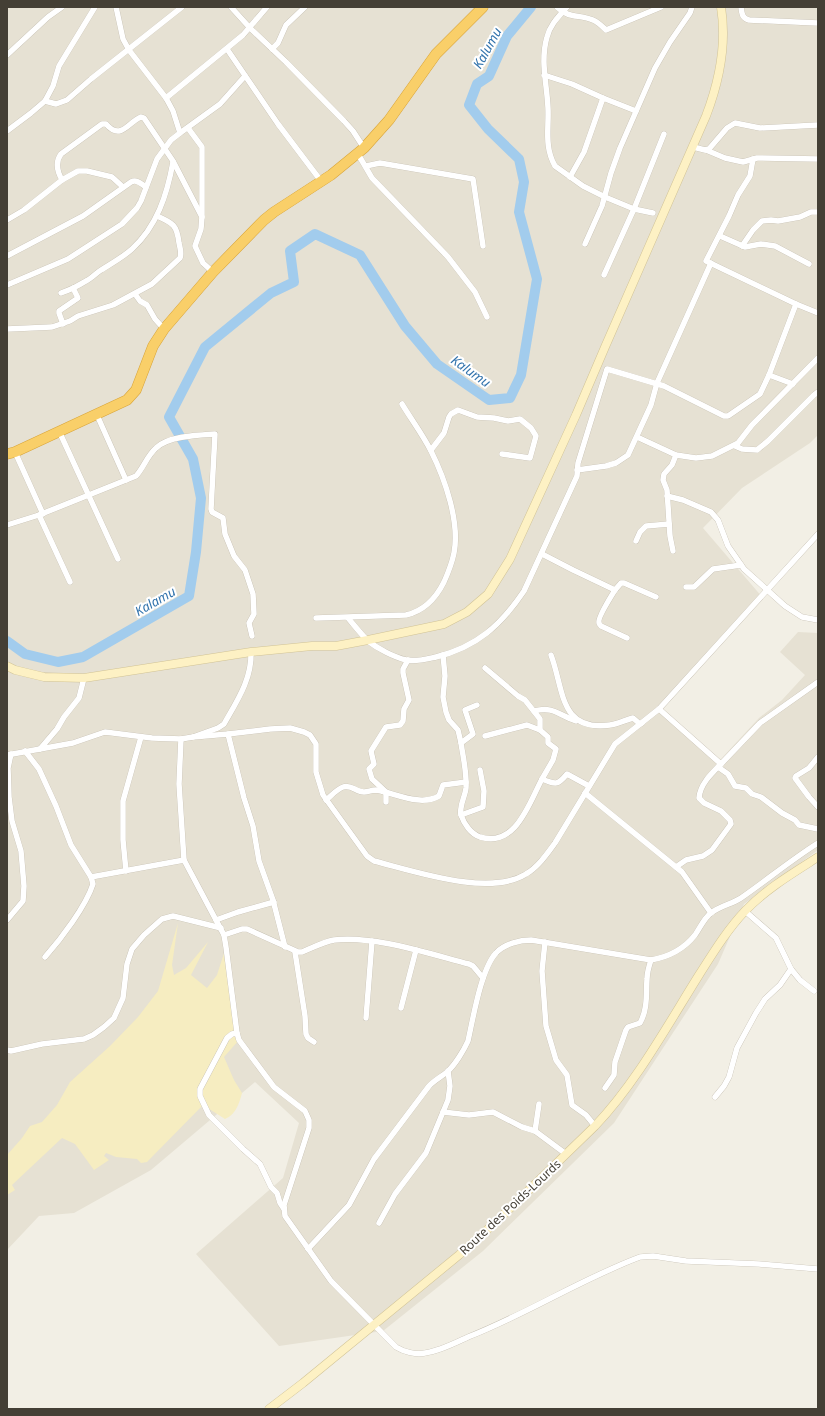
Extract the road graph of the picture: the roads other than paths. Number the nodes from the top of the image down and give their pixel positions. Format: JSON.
{"nodes":[{"id":1,"x":62,"y":7,"type":"edge"},
{"id":2,"x":95,"y":7,"type":"edge"},
{"id":3,"x":116,"y":7,"type":"edge"},
{"id":4,"x":182,"y":7,"type":"edge"},
{"id":5,"x":231,"y":7,"type":"edge"},
{"id":6,"x":267,"y":7,"type":"edge"},
{"id":7,"x":305,"y":7,"type":"edge"},
{"id":8,"x":483,"y":7,"type":"edge"},
{"id":9,"x":558,"y":7,"type":"edge"},
{"id":10,"x":567,"y":7,"type":"edge"},
{"id":11,"x":662,"y":7,"type":"edge"},
{"id":12,"x":692,"y":7,"type":"edge"},
{"id":13,"x":740,"y":7,"type":"edge"},
{"id":14,"x":721,"y":10,"type":"edge"},
{"id":15,"x":562,"y":12,"type":"junction"},
{"id":16,"x":818,"y":23,"type":"edge"},
{"id":17,"x":250,"y":28,"type":"junction"},
{"id":18,"x":227,"y":49,"type":"junction"},
{"id":19,"x":272,"y":49,"type":"junction"},
{"id":20,"x":129,"y":50,"type":"junction"},
{"id":21,"x":7,"y":55,"type":"edge"},
{"id":22,"x":245,"y":76,"type":"junction"},
{"id":23,"x":544,"y":76,"type":"junction"},
{"id":24,"x":166,"y":98,"type":"junction"},
{"id":25,"x":603,"y":98,"type":"junction"},
{"id":26,"x":45,"y":101,"type":"junction"},
{"id":27,"x":636,"y":111,"type":"junction"},
{"id":28,"x":818,"y":125,"type":"edge"},
{"id":29,"x":188,"y":128,"type":"junction"},
{"id":30,"x":7,"y":131,"type":"edge"},
{"id":31,"x":180,"y":133,"type":"junction"},
{"id":32,"x":664,"y":134,"type":"dead end"},
{"id":33,"x":693,"y":146,"type":"junction"},
{"id":34,"x":165,"y":148,"type":"junction"},
{"id":35,"x":705,"y":150,"type":"junction"},
{"id":36,"x":361,"y":151,"type":"junction"},
{"id":37,"x":753,"y":159,"type":"junction"},
{"id":38,"x":818,"y":159,"type":"edge"},
{"id":39,"x":173,"y":161,"type":"junction"},
{"id":40,"x":366,"y":166,"type":"junction"},
{"id":41,"x":570,"y":177,"type":"junction"},
{"id":42,"x":62,"y":180,"type":"junction"},
{"id":43,"x":321,"y":181,"type":"junction"},
{"id":44,"x":123,"y":187,"type":"junction"},
{"id":45,"x":146,"y":187,"type":"junction"},
{"id":46,"x":605,"y":197,"type":"junction"},
{"id":47,"x":634,"y":209,"type":"junction"},
{"id":48,"x":818,"y":212,"type":"edge"},
{"id":49,"x":653,"y":213,"type":"dead end"},
{"id":50,"x":157,"y":216,"type":"junction"},
{"id":51,"x":202,"y":217,"type":"junction"},
{"id":52,"x":7,"y":220,"type":"edge"},
{"id":53,"x":720,"y":236,"type":"junction"},
{"id":54,"x":585,"y":244,"type":"dead end"},
{"id":55,"x":484,"y":246,"type":"dead end"},
{"id":56,"x":742,"y":246,"type":"junction"},
{"id":57,"x":7,"y":256,"type":"edge"},
{"id":58,"x":711,"y":263,"type":"junction"},
{"id":59,"x":809,"y":264,"type":"dead end"},
{"id":60,"x":213,"y":272,"type":"junction"},
{"id":61,"x":604,"y":275,"type":"dead end"},
{"id":62,"x":7,"y":285,"type":"edge"},
{"id":63,"x":73,"y":288,"type":"junction"},
{"id":64,"x":61,"y":294,"type":"dead end"},
{"id":65,"x":134,"y":294,"type":"junction"},
{"id":66,"x":796,"y":304,"type":"junction"},
{"id":67,"x":818,"y":313,"type":"edge"},
{"id":68,"x":487,"y":317,"type":"dead end"},
{"id":69,"x":63,"y":324,"type":"junction"},
{"id":70,"x":7,"y":329,"type":"edge"},
{"id":71,"x":164,"y":329,"type":"junction"},
{"id":72,"x":818,"y":358,"type":"edge"},
{"id":73,"x":769,"y":376,"type":"junction"},
{"id":74,"x":657,"y":383,"type":"junction"},
{"id":75,"x":793,"y":384,"type":"junction"},
{"id":76,"x":818,"y":392,"type":"edge"},
{"id":77,"x":402,"y":404,"type":"dead end"},
{"id":78,"x":97,"y":415,"type":"junction"},
{"id":79,"x":59,"y":431,"type":"junction"},
{"id":80,"x":637,"y":437,"type":"junction"},
{"id":81,"x":735,"y":446,"type":"junction"},
{"id":82,"x":431,"y":450,"type":"junction"},
{"id":83,"x":11,"y":453,"type":"edge"},
{"id":84,"x":502,"y":454,"type":"dead end"},
{"id":85,"x":676,"y":454,"type":"junction"},
{"id":86,"x":577,"y":470,"type":"junction"},
{"id":87,"x":126,"y":480,"type":"junction"},
{"id":88,"x":88,"y":495,"type":"junction"},
{"id":89,"x":667,"y":496,"type":"junction"},
{"id":90,"x":41,"y":515,"type":"junction"},
{"id":91,"x":669,"y":524,"type":"junction"},
{"id":92,"x":7,"y":525,"type":"edge"},
{"id":93,"x":818,"y":534,"type":"edge"},
{"id":94,"x":636,"y":541,"type":"dead end"},
{"id":95,"x":672,"y":551,"type":"dead end"},
{"id":96,"x":542,"y":554,"type":"junction"},
{"id":97,"x":118,"y":559,"type":"dead end"},
{"id":98,"x":741,"y":565,"type":"junction"},
{"id":99,"x":70,"y":582,"type":"dead end"},
{"id":100,"x":686,"y":587,"type":"dead end"},
{"id":101,"x":615,"y":590,"type":"junction"},
{"id":102,"x":767,"y":590,"type":"junction"},
{"id":103,"x":656,"y":597,"type":"dead end"},
{"id":104,"x":316,"y":618,"type":"dead end"},
{"id":105,"x":348,"y":618,"type":"junction"},
{"id":106,"x":818,"y":620,"type":"edge"},
{"id":107,"x":252,"y":636,"type":"dead end"},
{"id":108,"x":627,"y":638,"type":"dead end"},
{"id":109,"x":368,"y":640,"type":"junction"},
{"id":110,"x":251,"y":652,"type":"junction"},
{"id":111,"x":443,"y":655,"type":"junction"},
{"id":112,"x":550,"y":655,"type":"dead end"},
{"id":113,"x":408,"y":660,"type":"junction"},
{"id":114,"x":7,"y":666,"type":"edge"},
{"id":115,"x":485,"y":668,"type":"dead end"},
{"id":116,"x":84,"y":678,"type":"junction"},
{"id":117,"x":818,"y":682,"type":"edge"},
{"id":118,"x":477,"y":705,"type":"dead end"},
{"id":119,"x":659,"y":709,"type":"junction"},
{"id":120,"x":534,"y":711,"type":"junction"},
{"id":121,"x":647,"y":719,"type":"junction"},
{"id":122,"x":580,"y":722,"type":"junction"},
{"id":123,"x":540,"y":730,"type":"junction"},
{"id":124,"x":228,"y":734,"type":"junction"},
{"id":125,"x":193,"y":736,"type":"junction"},
{"id":126,"x":485,"y":736,"type":"dead end"},
{"id":127,"x":141,"y":737,"type":"junction"},
{"id":128,"x":181,"y":738,"type":"junction"},
{"id":129,"x":461,"y":743,"type":"junction"},
{"id":130,"x":40,"y":749,"type":"junction"},
{"id":131,"x":25,"y":751,"type":"junction"},
{"id":132,"x":9,"y":755,"type":"edge"},
{"id":133,"x":818,"y":757,"type":"edge"},
{"id":134,"x":719,"y":765,"type":"junction"},
{"id":135,"x":7,"y":768,"type":"edge"},
{"id":136,"x":480,"y":770,"type":"dead end"},
{"id":137,"x":542,"y":779,"type":"junction"},
{"id":138,"x":466,"y":782,"type":"junction"},
{"id":139,"x":589,"y":786,"type":"junction"},
{"id":140,"x":386,"y":792,"type":"junction"},
{"id":141,"x":585,"y":793,"type":"junction"},
{"id":142,"x":326,"y":800,"type":"junction"},
{"id":143,"x":386,"y":802,"type":"dead end"},
{"id":144,"x":818,"y":807,"type":"edge"},
{"id":145,"x":461,"y":815,"type":"junction"},
{"id":146,"x":818,"y":829,"type":"edge"},
{"id":147,"x":818,"y":843,"type":"edge"},
{"id":148,"x":818,"y":857,"type":"edge"},
{"id":149,"x":184,"y":860,"type":"junction"},
{"id":150,"x":676,"y":867,"type":"junction"},
{"id":151,"x":126,"y":871,"type":"junction"},
{"id":152,"x":91,"y":877,"type":"junction"},
{"id":153,"x":274,"y":902,"type":"junction"},
{"id":154,"x":745,"y":911,"type":"junction"},
{"id":155,"x":711,"y":912,"type":"junction"},
{"id":156,"x":7,"y":920,"type":"edge"},
{"id":157,"x":216,"y":920,"type":"junction"},
{"id":158,"x":221,"y":928,"type":"junction"},
{"id":159,"x":224,"y":935,"type":"junction"},
{"id":160,"x":372,"y":941,"type":"junction"},
{"id":161,"x":545,"y":942,"type":"junction"},
{"id":162,"x":285,"y":947,"type":"junction"},
{"id":163,"x":416,"y":950,"type":"junction"},
{"id":164,"x":296,"y":952,"type":"junction"},
{"id":165,"x":45,"y":957,"type":"dead end"},
{"id":166,"x":651,"y":960,"type":"junction"},
{"id":167,"x":791,"y":969,"type":"junction"},
{"id":168,"x":483,"y":978,"type":"junction"},
{"id":169,"x":814,"y":991,"type":"dead end"},
{"id":170,"x":401,"y":1008,"type":"dead end"},
{"id":171,"x":366,"y":1018,"type":"dead end"},
{"id":172,"x":237,"y":1034,"type":"junction"},
{"id":173,"x":314,"y":1042,"type":"dead end"},
{"id":174,"x":7,"y":1050,"type":"edge"},
{"id":175,"x":448,"y":1071,"type":"junction"},
{"id":176,"x":605,"y":1088,"type":"dead end"},
{"id":177,"x":715,"y":1097,"type":"dead end"},
{"id":178,"x":539,"y":1104,"type":"dead end"},
{"id":179,"x":443,"y":1112,"type":"junction"},
{"id":180,"x":595,"y":1126,"type":"junction"},
{"id":181,"x":535,"y":1131,"type":"junction"},
{"id":182,"x":566,"y":1154,"type":"junction"},
{"id":183,"x":284,"y":1210,"type":"junction"},
{"id":184,"x":379,"y":1223,"type":"dead end"},
{"id":185,"x":308,"y":1250,"type":"junction"},
{"id":186,"x":818,"y":1269,"type":"edge"},
{"id":187,"x":374,"y":1324,"type":"junction"},
{"id":188,"x":269,"y":1409,"type":"edge"}],
"edges":[{"from":1,"to":21,"type":"street"},
{"from":2,"to":26,"type":"street"},
{"from":3,"to":20,"type":"street"},
{"from":4,"to":20,"type":"street"},
{"from":5,"to":17,"type":"street"},
{"from":6,"to":17,"type":"street"},
{"from":7,"to":19,"type":"street"},
{"from":8,"to":36,"type":"highway"},
{"from":9,"to":15,"type":"street"},
{"from":10,"to":15,"type":"street"},
{"from":11,"to":15,"type":"street"},
{"from":12,"to":27,"type":"street"},
{"from":13,"to":16,"type":"street"},
{"from":14,"to":33,"type":"main road"},
{"from":15,"to":23,"type":"street"},
{"from":17,"to":18,"type":"street"},
{"from":17,"to":19,"type":"street"},
{"from":18,"to":22,"type":"street"},
{"from":18,"to":24,"type":"street"},
{"from":19,"to":36,"type":"street"},
{"from":20,"to":24,"type":"street"},
{"from":20,"to":26,"type":"street"},
{"from":22,"to":29,"type":"street"},
{"from":22,"to":43,"type":"street"},
{"from":23,"to":25,"type":"street"},
{"from":23,"to":41,"type":"street"},
{"from":24,"to":31,"type":"street"},
{"from":25,"to":27,"type":"street"},
{"from":25,"to":41,"type":"street"},
{"from":26,"to":30,"type":"street"},
{"from":27,"to":46,"type":"street"},
{"from":28,"to":35,"type":"street"},
{"from":29,"to":31,"type":"street"},
{"from":29,"to":51,"type":"street"},
{"from":31,"to":34,"type":"street"},
{"from":32,"to":47,"type":"street"},
{"from":33,"to":35,"type":"street"},
{"from":33,"to":109,"type":"main road"},
{"from":34,"to":39,"type":"street"},
{"from":34,"to":42,"type":"street"},
{"from":34,"to":45,"type":"street"},
{"from":35,"to":37,"type":"street"},
{"from":36,"to":40,"type":"street"},
{"from":36,"to":43,"type":"highway"},
{"from":37,"to":38,"type":"street"},
{"from":37,"to":53,"type":"street"},
{"from":39,"to":50,"type":"street"},
{"from":39,"to":51,"type":"street"},
{"from":40,"to":55,"type":"street"},
{"from":40,"to":68,"type":"street"},
{"from":41,"to":46,"type":"street"},
{"from":42,"to":44,"type":"street"},
{"from":42,"to":52,"type":"street"},
{"from":43,"to":60,"type":"highway"},
{"from":44,"to":45,"type":"street"},
{"from":44,"to":57,"type":"street"},
{"from":45,"to":62,"type":"street"},
{"from":46,"to":47,"type":"street"},
{"from":46,"to":54,"type":"street"},
{"from":47,"to":49,"type":"street"},
{"from":47,"to":61,"type":"street"},
{"from":48,"to":56,"type":"street"},
{"from":50,"to":63,"type":"street"},
{"from":50,"to":65,"type":"street"},
{"from":51,"to":60,"type":"street"},
{"from":53,"to":56,"type":"street"},
{"from":53,"to":58,"type":"street"},
{"from":56,"to":59,"type":"street"},
{"from":58,"to":66,"type":"street"},
{"from":58,"to":74,"type":"street"},
{"from":60,"to":71,"type":"highway"},
{"from":63,"to":64,"type":"street"},
{"from":63,"to":69,"type":"street"},
{"from":65,"to":69,"type":"street"},
{"from":65,"to":71,"type":"street"},
{"from":66,"to":67,"type":"street"},
{"from":66,"to":73,"type":"street"},
{"from":69,"to":70,"type":"street"},
{"from":71,"to":78,"type":"highway"},
{"from":72,"to":75,"type":"street"},
{"from":73,"to":74,"type":"street"},
{"from":73,"to":75,"type":"street"},
{"from":74,"to":80,"type":"street"},
{"from":74,"to":86,"type":"street"},
{"from":75,"to":81,"type":"street"},
{"from":76,"to":81,"type":"street"},
{"from":77,"to":82,"type":"street"},
{"from":78,"to":79,"type":"highway"},
{"from":78,"to":87,"type":"street"},
{"from":79,"to":83,"type":"highway"},
{"from":79,"to":88,"type":"street"},
{"from":80,"to":85,"type":"street"},
{"from":80,"to":86,"type":"street"},
{"from":81,"to":85,"type":"street"},
{"from":82,"to":84,"type":"street"},
{"from":82,"to":105,"type":"street"},
{"from":83,"to":90,"type":"street"},
{"from":85,"to":89,"type":"street"},
{"from":86,"to":96,"type":"street"},
{"from":87,"to":88,"type":"street"},
{"from":87,"to":107,"type":"street"},
{"from":88,"to":90,"type":"street"},
{"from":88,"to":97,"type":"street"},
{"from":89,"to":91,"type":"street"},
{"from":89,"to":98,"type":"street"},
{"from":90,"to":92,"type":"street"},
{"from":90,"to":99,"type":"street"},
{"from":91,"to":94,"type":"street"},
{"from":91,"to":95,"type":"street"},
{"from":93,"to":102,"type":"street"},
{"from":96,"to":101,"type":"street"},
{"from":96,"to":111,"type":"street"},
{"from":98,"to":100,"type":"street"},
{"from":98,"to":102,"type":"street"},
{"from":101,"to":103,"type":"street"},
{"from":101,"to":108,"type":"street"},
{"from":102,"to":106,"type":"street"},
{"from":102,"to":119,"type":"street"},
{"from":104,"to":105,"type":"street"},
{"from":105,"to":109,"type":"street"},
{"from":109,"to":110,"type":"main road"},
{"from":109,"to":113,"type":"street"},
{"from":110,"to":116,"type":"main road"},
{"from":110,"to":125,"type":"street"},
{"from":111,"to":113,"type":"street"},
{"from":111,"to":129,"type":"street"},
{"from":112,"to":122,"type":"street"},
{"from":113,"to":140,"type":"street"},
{"from":114,"to":116,"type":"main road"},
{"from":115,"to":120,"type":"street"},
{"from":116,"to":130,"type":"street"},
{"from":117,"to":134,"type":"street"},
{"from":118,"to":129,"type":"street"},
{"from":119,"to":121,"type":"street"},
{"from":119,"to":134,"type":"street"},
{"from":120,"to":122,"type":"street"},
{"from":120,"to":123,"type":"street"},
{"from":121,"to":122,"type":"street"},
{"from":121,"to":139,"type":"street"},
{"from":123,"to":126,"type":"street"},
{"from":123,"to":137,"type":"street"},
{"from":124,"to":125,"type":"street"},
{"from":124,"to":142,"type":"street"},
{"from":124,"to":153,"type":"street"},
{"from":125,"to":128,"type":"street"},
{"from":127,"to":128,"type":"street"},
{"from":127,"to":130,"type":"street"},
{"from":127,"to":151,"type":"street"},
{"from":128,"to":149,"type":"street"},
{"from":129,"to":138,"type":"street"},
{"from":130,"to":131,"type":"street"},
{"from":131,"to":132,"type":"street"},
{"from":131,"to":152,"type":"street"},
{"from":132,"to":135,"type":"street"},
{"from":133,"to":144,"type":"street"},
{"from":134,"to":146,"type":"street"},
{"from":134,"to":150,"type":"street"},
{"from":135,"to":156,"type":"street"},
{"from":136,"to":145,"type":"street"},
{"from":137,"to":139,"type":"street"},
{"from":137,"to":145,"type":"street"},
{"from":138,"to":140,"type":"street"},
{"from":138,"to":145,"type":"street"},
{"from":139,"to":141,"type":"street"},
{"from":140,"to":142,"type":"street"},
{"from":140,"to":143,"type":"street"},
{"from":141,"to":142,"type":"street"},
{"from":141,"to":150,"type":"street"},
{"from":147,"to":155,"type":"street"},
{"from":148,"to":154,"type":"main road","name":"Route des Poids-Lourds"},
{"from":149,"to":151,"type":"street"},
{"from":149,"to":157,"type":"street"},
{"from":150,"to":155,"type":"street"},
{"from":151,"to":152,"type":"street"},
{"from":152,"to":165,"type":"street"},
{"from":153,"to":157,"type":"street"},
{"from":153,"to":162,"type":"street"},
{"from":154,"to":167,"type":"street"},
{"from":154,"to":180,"type":"main road","name":"Route des Poids-Lourds"},
{"from":155,"to":166,"type":"street"},
{"from":157,"to":158,"type":"street"},
{"from":158,"to":159,"type":"street"},
{"from":158,"to":174,"type":"street"},
{"from":159,"to":162,"type":"street"},
{"from":159,"to":172,"type":"street"},
{"from":160,"to":163,"type":"street"},
{"from":160,"to":164,"type":"street"},
{"from":160,"to":171,"type":"street"},
{"from":161,"to":166,"type":"street"},
{"from":161,"to":168,"type":"street"},
{"from":161,"to":180,"type":"street"},
{"from":162,"to":164,"type":"street"},
{"from":163,"to":168,"type":"street"},
{"from":163,"to":170,"type":"street"},
{"from":164,"to":173,"type":"street"},
{"from":166,"to":176,"type":"street"},
{"from":167,"to":169,"type":"street"},
{"from":167,"to":177,"type":"street"},
{"from":168,"to":175,"type":"street"},
{"from":172,"to":183,"type":"street"},
{"from":172,"to":183,"type":"street"},
{"from":175,"to":179,"type":"street"},
{"from":175,"to":185,"type":"street"},
{"from":178,"to":181,"type":"street"},
{"from":179,"to":181,"type":"street"},
{"from":179,"to":184,"type":"street"},
{"from":180,"to":182,"type":"main road","name":"Route des Poids-Lourds"},
{"from":181,"to":182,"type":"street"},
{"from":182,"to":187,"type":"main road","name":"Route des Poids-Lourds"},
{"from":183,"to":185,"type":"street"},
{"from":185,"to":187,"type":"street"},
{"from":186,"to":187,"type":"street"},
{"from":187,"to":188,"type":"main road","name":"Route des Poids-Lourds"}]}
